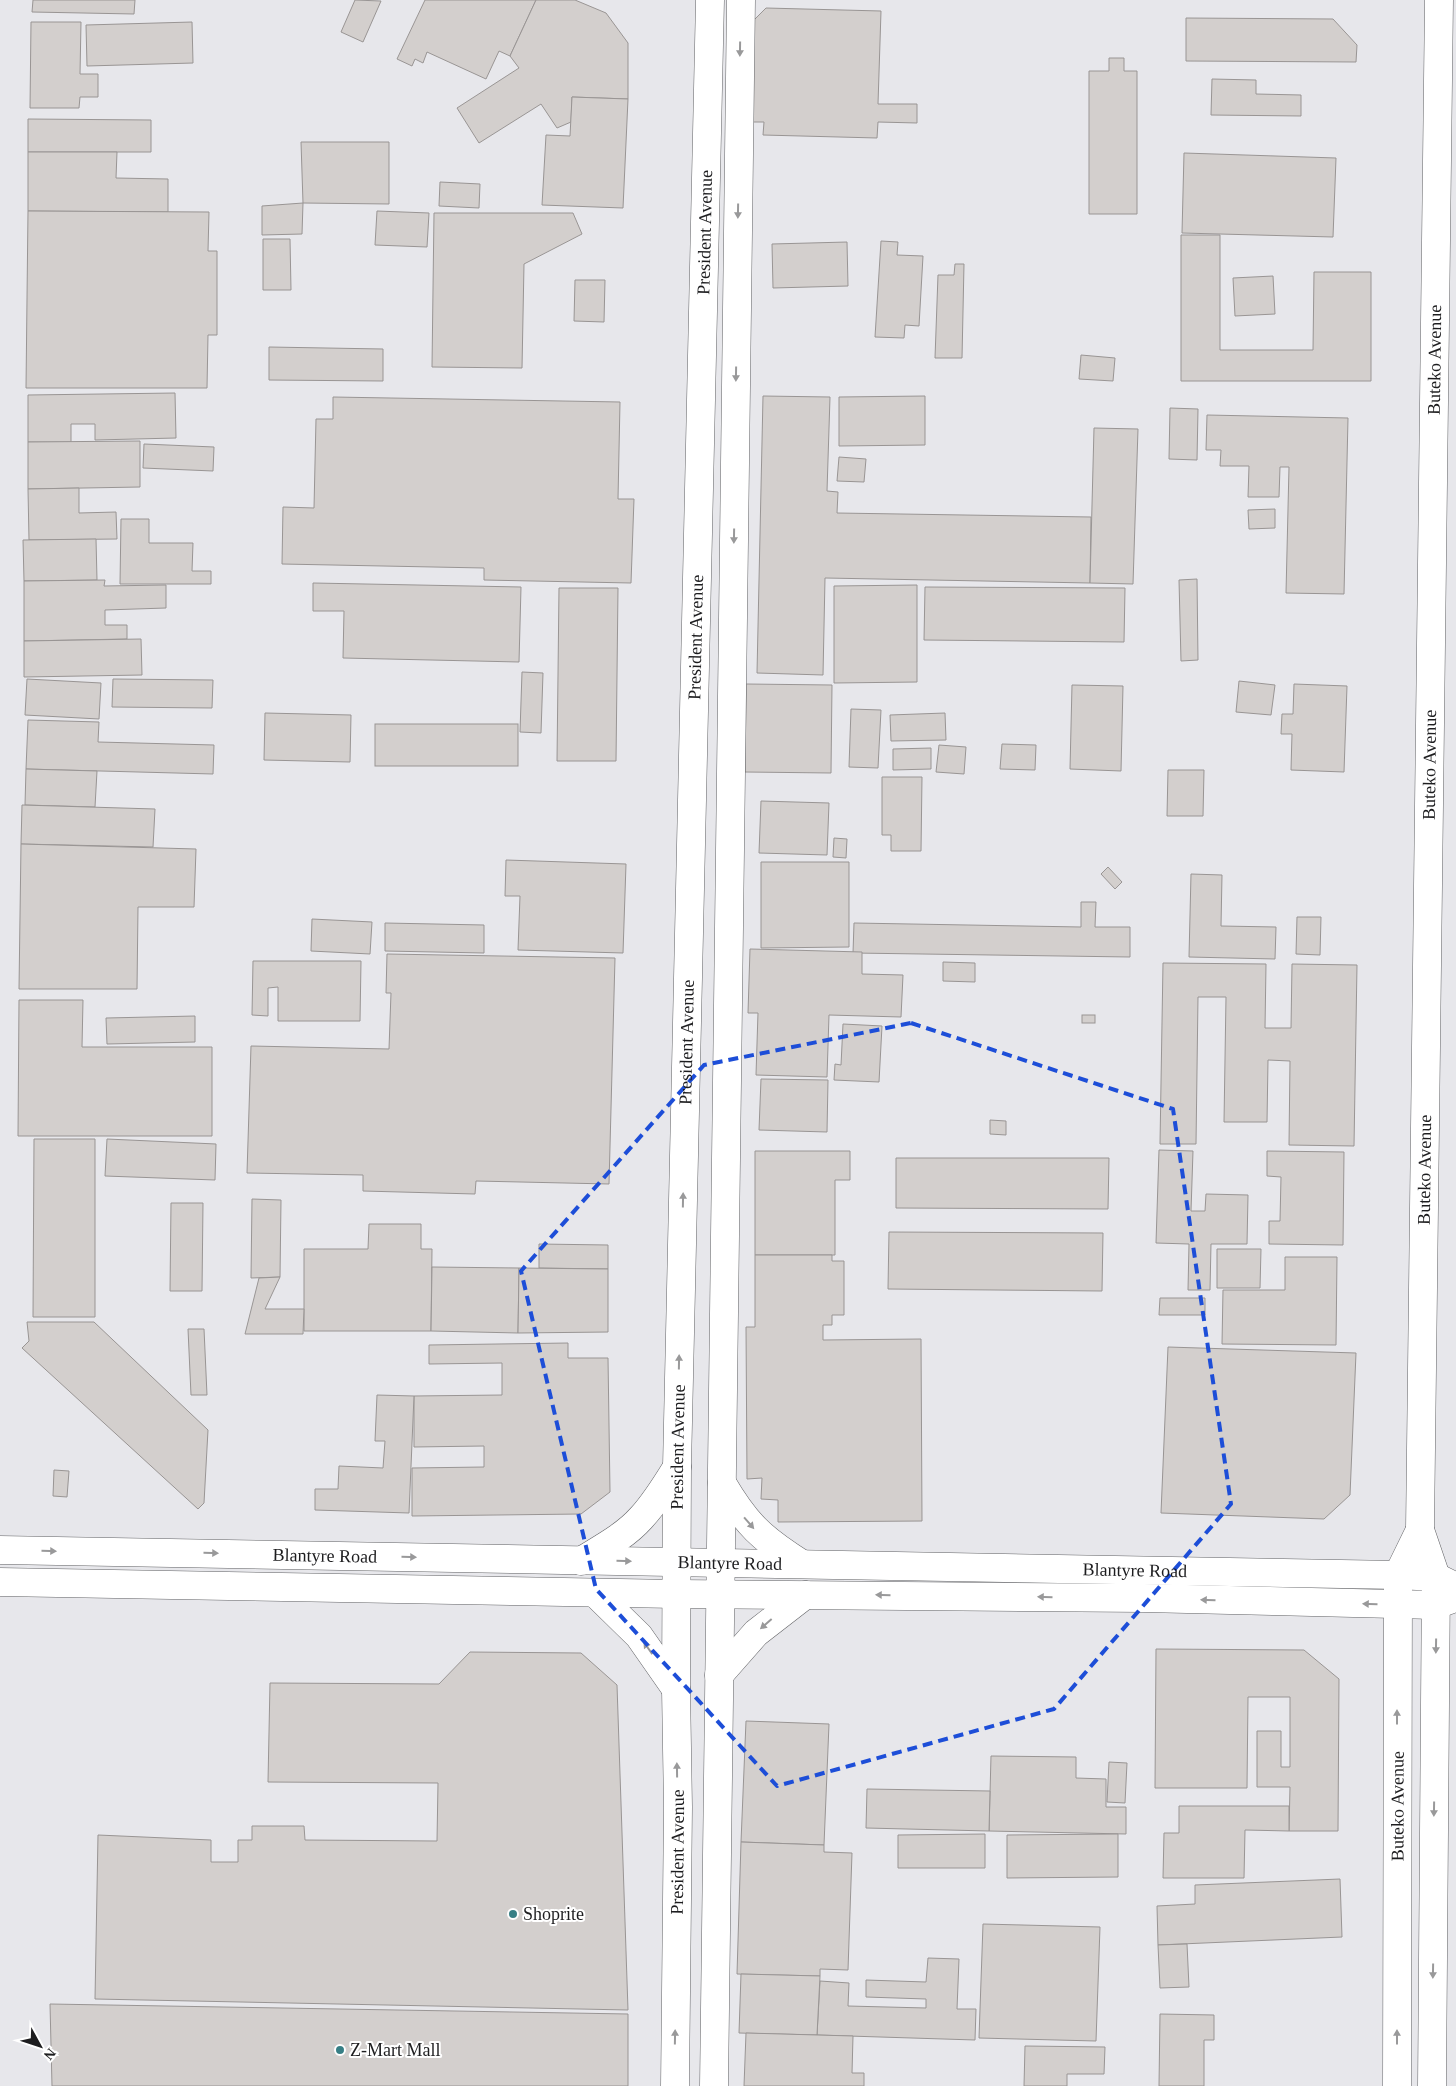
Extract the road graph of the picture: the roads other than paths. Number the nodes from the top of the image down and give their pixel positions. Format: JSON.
{"nodes":[{"id":1,"x":710,"y":0,"type":"edge"},
{"id":2,"x":741,"y":0,"type":"edge"},
{"id":3,"x":1439,"y":0,"type":"edge"},
{"id":4,"x":677,"y":1467,"type":"junction"},
{"id":5,"x":722,"y":1483,"type":"junction"},
{"id":6,"x":1420,"y":1530,"type":"junction"},
{"id":7,"x":0,"y":1550,"type":"edge"},
{"id":8,"x":582,"y":1561,"type":"junction"},
{"id":9,"x":676,"y":1562,"type":"junction"},
{"id":10,"x":721,"y":1562,"type":"junction"},
{"id":11,"x":802,"y":1564,"type":"junction"},
{"id":12,"x":1398,"y":1576,"type":"junction"},
{"id":13,"x":0,"y":1582,"type":"edge"},
{"id":14,"x":1446,"y":1582,"type":"edge"},
{"id":15,"x":596,"y":1593,"type":"junction"},
{"id":16,"x":676,"y":1594,"type":"junction"},
{"id":17,"x":720,"y":1594,"type":"junction"},
{"id":18,"x":805,"y":1595,"type":"junction"},
{"id":19,"x":1446,"y":1601,"type":"edge"},
{"id":20,"x":1398,"y":1605,"type":"junction"},
{"id":21,"x":719,"y":1674,"type":"junction"},
{"id":22,"x":676,"y":1689,"type":"junction"},
{"id":23,"x":675,"y":2086,"type":"edge"},
{"id":24,"x":714,"y":2086,"type":"edge"},
{"id":25,"x":1397,"y":2086,"type":"edge"},
{"id":26,"x":1432,"y":2086,"type":"edge"}],
"edges":[{"from":4,"to":1,"type":"street","name":"President Avenue","one_way":true},
{"from":2,"to":5,"type":"street","name":"President Avenue","one_way":true},
{"from":3,"to":6,"type":"street","name":"Buteko Avenue"},
{"from":4,"to":8,"type":"street"},
{"from":4,"to":9,"type":"street","name":"President Avenue"},
{"from":5,"to":10,"type":"street","name":"President Avenue"},
{"from":5,"to":11,"type":"street","one_way":true},
{"from":6,"to":12,"type":"street","name":"Buteko Avenue"},
{"from":6,"to":14,"type":"street","name":"Buteko Avenue"},
{"from":7,"to":8,"type":"street","name":"Blantyre Road","one_way":true},
{"from":8,"to":9,"type":"street","name":"Blantyre Road","one_way":true},
{"from":9,"to":10,"type":"street","name":"Blantyre Road"},
{"from":9,"to":16,"type":"street","name":"President Avenue"},
{"from":10,"to":11,"type":"street","name":"Blantyre Road"},
{"from":10,"to":17,"type":"street","name":"President Avenue"},
{"from":11,"to":12,"type":"street","name":"Blantyre Road"},
{"from":12,"to":14,"type":"street","name":"Blantyre Road"},
{"from":12,"to":20,"type":"street","name":"Buteko Avenue"},
{"from":13,"to":15,"type":"street","name":"Blantyre Road"},
{"from":14,"to":19,"type":"street","name":"Buteko Avenue"},
{"from":15,"to":16,"type":"street","name":"Blantyre Road"},
{"from":22,"to":15,"type":"street","one_way":true},
{"from":16,"to":17,"type":"street","name":"Blantyre Road"},
{"from":16,"to":22,"type":"street","name":"President Avenue"},
{"from":17,"to":18,"type":"street","name":"Blantyre Road"},
{"from":17,"to":21,"type":"street","name":"President Avenue"},
{"from":20,"to":18,"type":"street","name":"Blantyre Road","one_way":true},
{"from":18,"to":21,"type":"street","one_way":true},
{"from":19,"to":20,"type":"street","name":"Blantyre Road"},
{"from":19,"to":26,"type":"street","name":"Buteko Avenue","one_way":true},
{"from":25,"to":20,"type":"street","name":"Buteko Avenue","one_way":true},
{"from":21,"to":24,"type":"street","name":"President Avenue"},
{"from":23,"to":22,"type":"street","name":"President Avenue","one_way":true}]}
